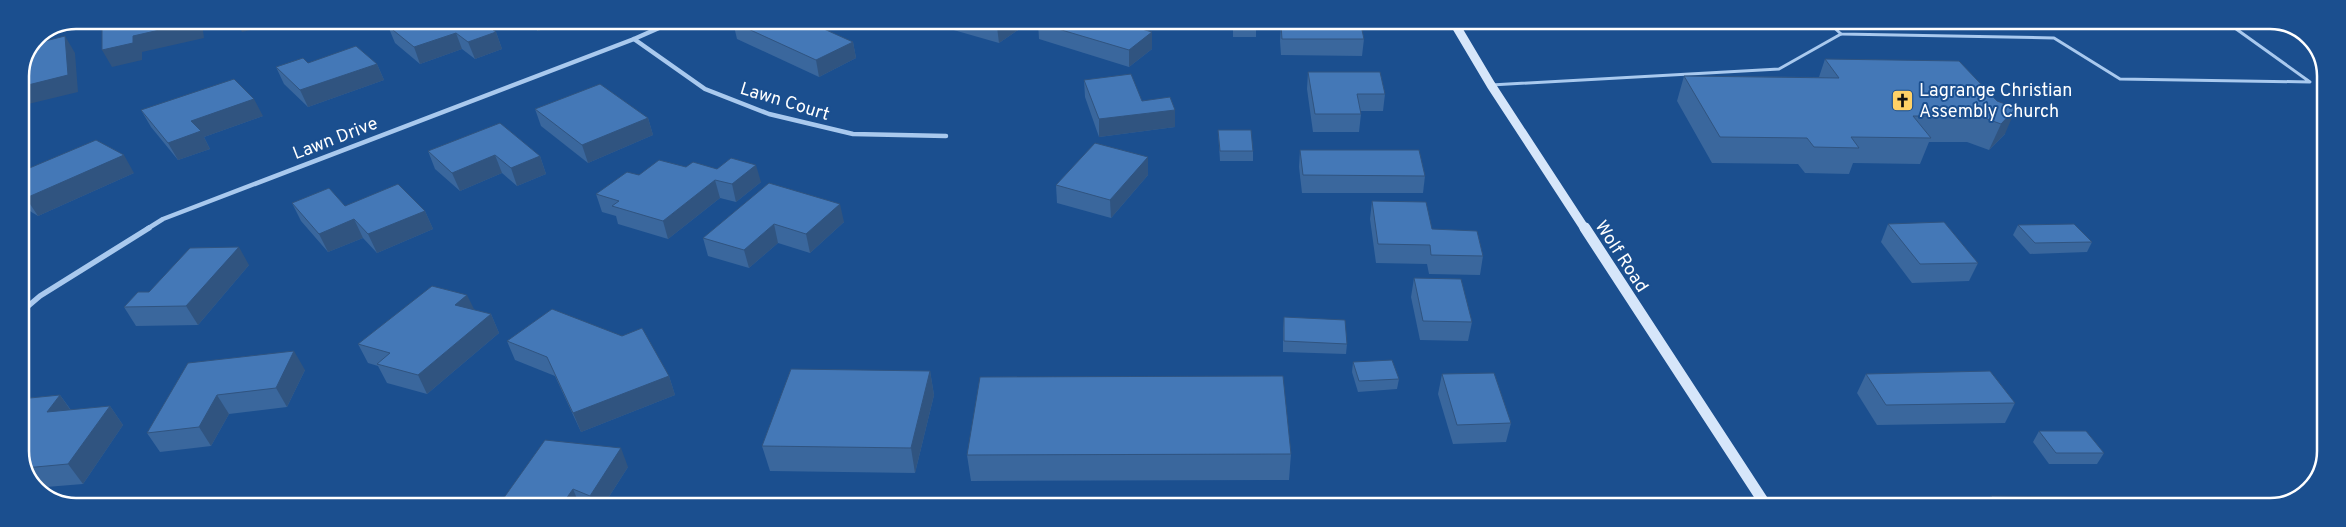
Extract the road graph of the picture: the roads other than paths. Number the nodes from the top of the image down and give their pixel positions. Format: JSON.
{"nodes":[{"id":1,"x":657,"y":29,"type":"edge"},
{"id":2,"x":1458,"y":29,"type":"edge"},
{"id":3,"x":1836,"y":29,"type":"edge"},
{"id":4,"x":2236,"y":29,"type":"edge"},
{"id":5,"x":1841,"y":34,"type":"junction"},
{"id":6,"x":634,"y":39,"type":"junction"},
{"id":7,"x":1491,"y":85,"type":"junction"},
{"id":8,"x":946,"y":136,"type":"dead end"},
{"id":9,"x":29,"y":305,"type":"edge"},
{"id":10,"x":1761,"y":498,"type":"edge"}],
"edges":[{"from":1,"to":6,"type":"street","name":"Lawn Drive"},
{"from":2,"to":7,"type":"main road","name":"Wolf Road"},
{"from":3,"to":5,"type":"lane"},
{"from":4,"to":5,"type":"lane"},
{"from":5,"to":7,"type":"lane"},
{"from":6,"to":8,"type":"street","name":"Lawn Court"},
{"from":6,"to":9,"type":"street","name":"Lawn Drive"},
{"from":7,"to":10,"type":"main road","name":"Wolf Road"}]}
